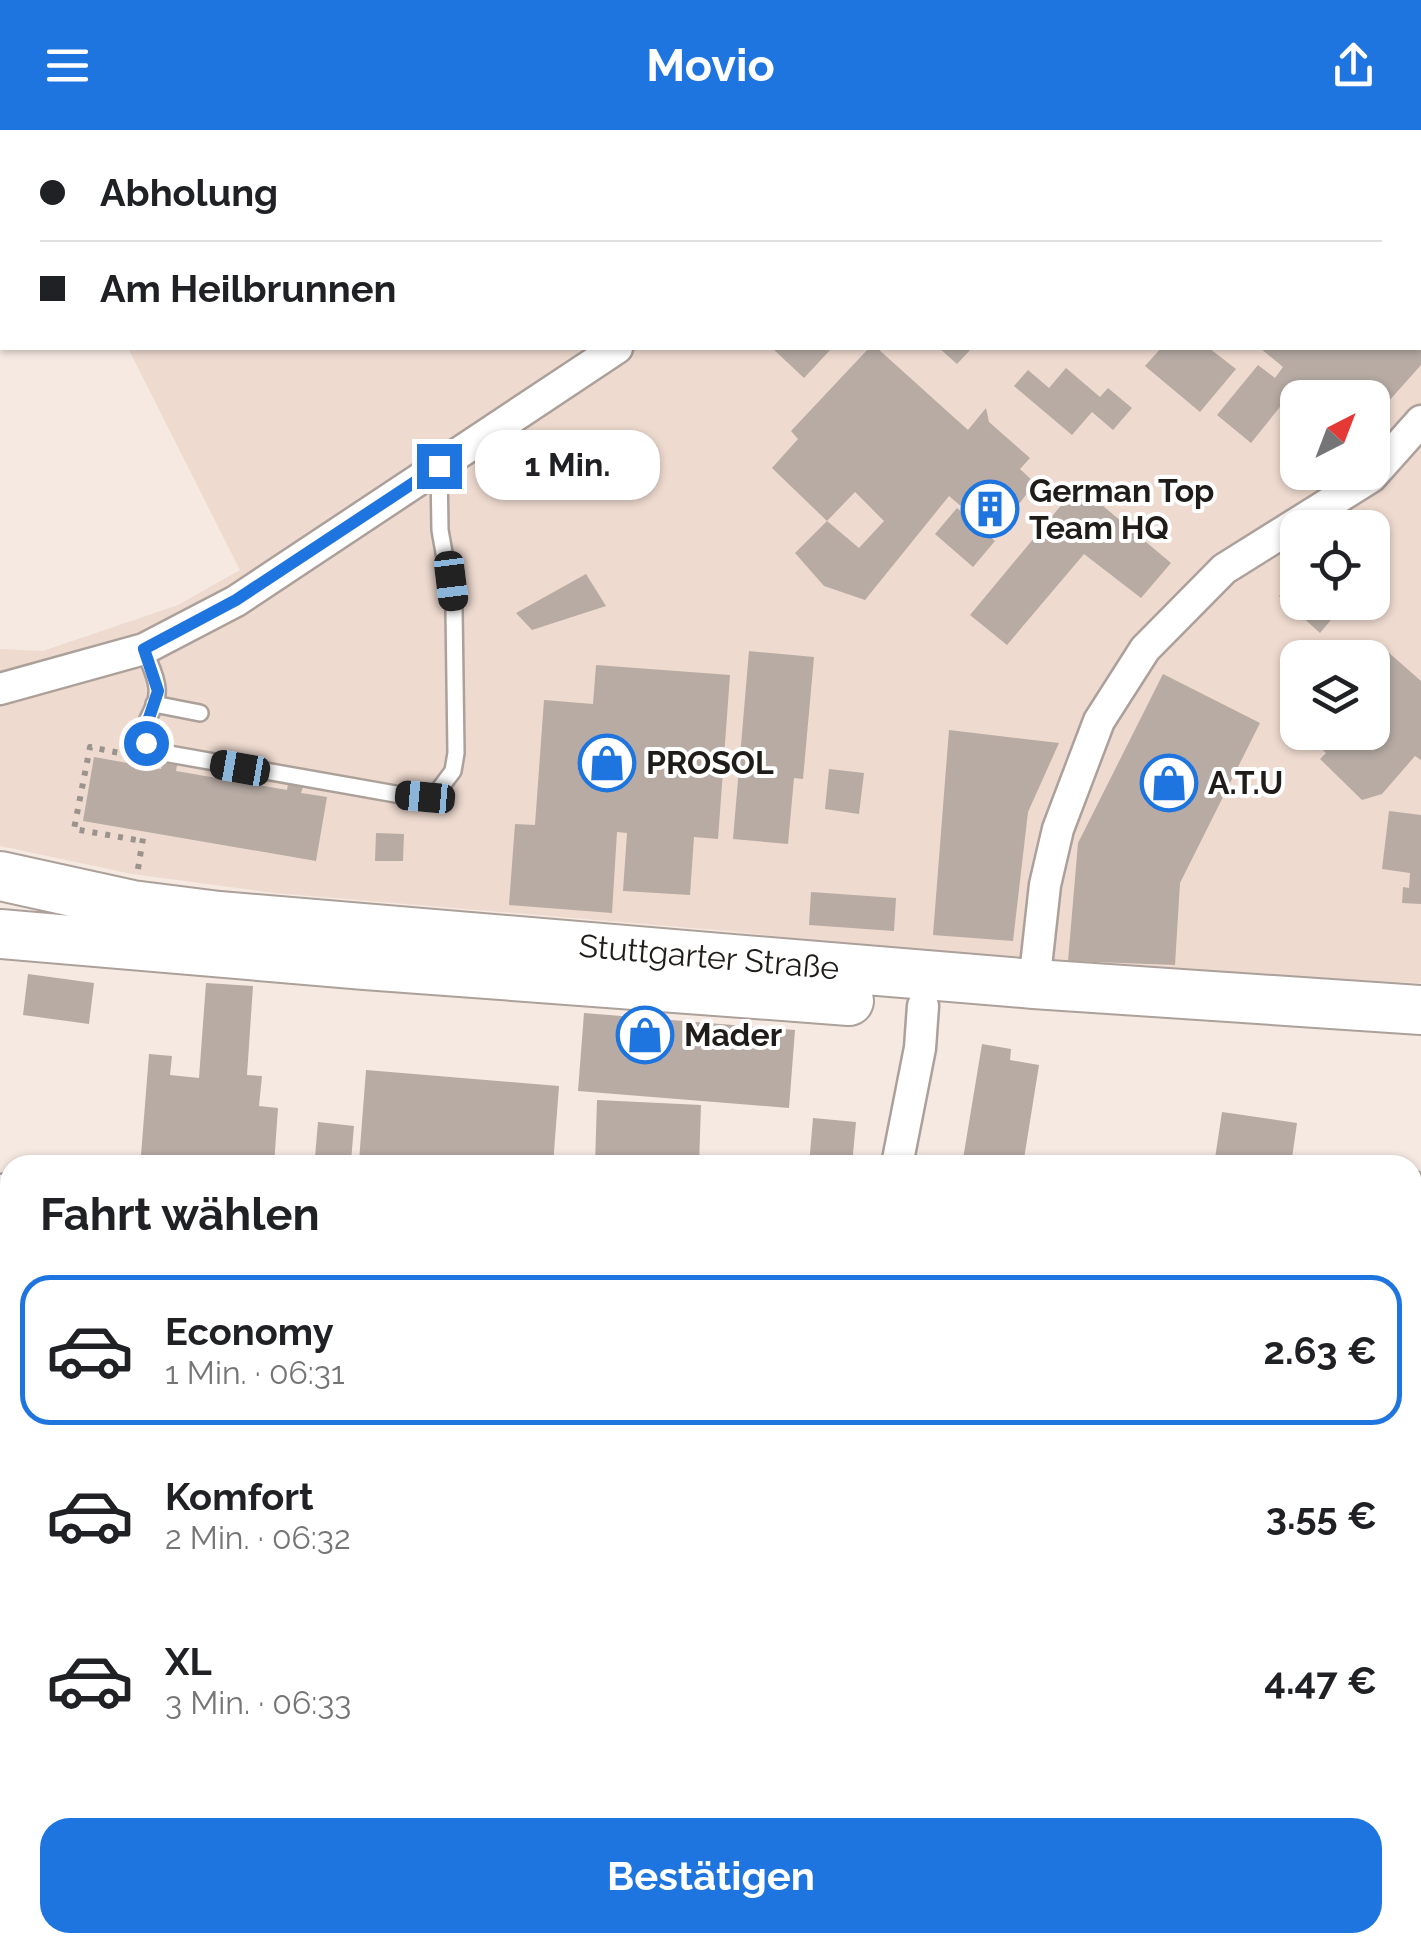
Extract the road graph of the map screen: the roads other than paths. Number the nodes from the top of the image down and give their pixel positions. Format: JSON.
{"nodes":[{"id":1,"x":614,"y":350,"type":"edge"},
{"id":2,"x":1421,"y":420,"type":"edge"},
{"id":3,"x":439,"y":466,"type":"junction"},
{"id":4,"x":144,"y":649,"type":"junction"},
{"id":5,"x":4,"y":690,"type":"edge"},
{"id":6,"x":154,"y":704,"type":"junction"},
{"id":7,"x":200,"y":712,"type":"dead end"},
{"id":8,"x":5,"y":875,"type":"edge"},
{"id":9,"x":0,"y":934,"type":"edge"},
{"id":10,"x":1034,"y":984,"type":"junction"},
{"id":11,"x":924,"y":1006,"type":"junction"},
{"id":12,"x":1421,"y":1010,"type":"edge"},
{"id":13,"x":1421,"y":1041,"type":"edge"},
{"id":14,"x":899,"y":1155,"type":"edge"}],
"edges":[{"from":1,"to":3,"type":"street"},
{"from":2,"to":10,"type":"street"},
{"from":3,"to":4,"type":"street"},
{"from":3,"to":6,"type":"lane"},
{"from":4,"to":5,"type":"street"},
{"from":4,"to":6,"type":"lane"},
{"from":6,"to":7,"type":"lane"},
{"from":8,"to":10,"type":"main road","name":"Stuttgarter Straße"},
{"from":9,"to":11,"type":"main road","name":"Stuttgarter Straße"},
{"from":10,"to":12,"type":"main road","name":"Stuttgarter Straße"},
{"from":11,"to":13,"type":"main road","name":"Stuttgarter Straße"},
{"from":11,"to":14,"type":"street"}]}
